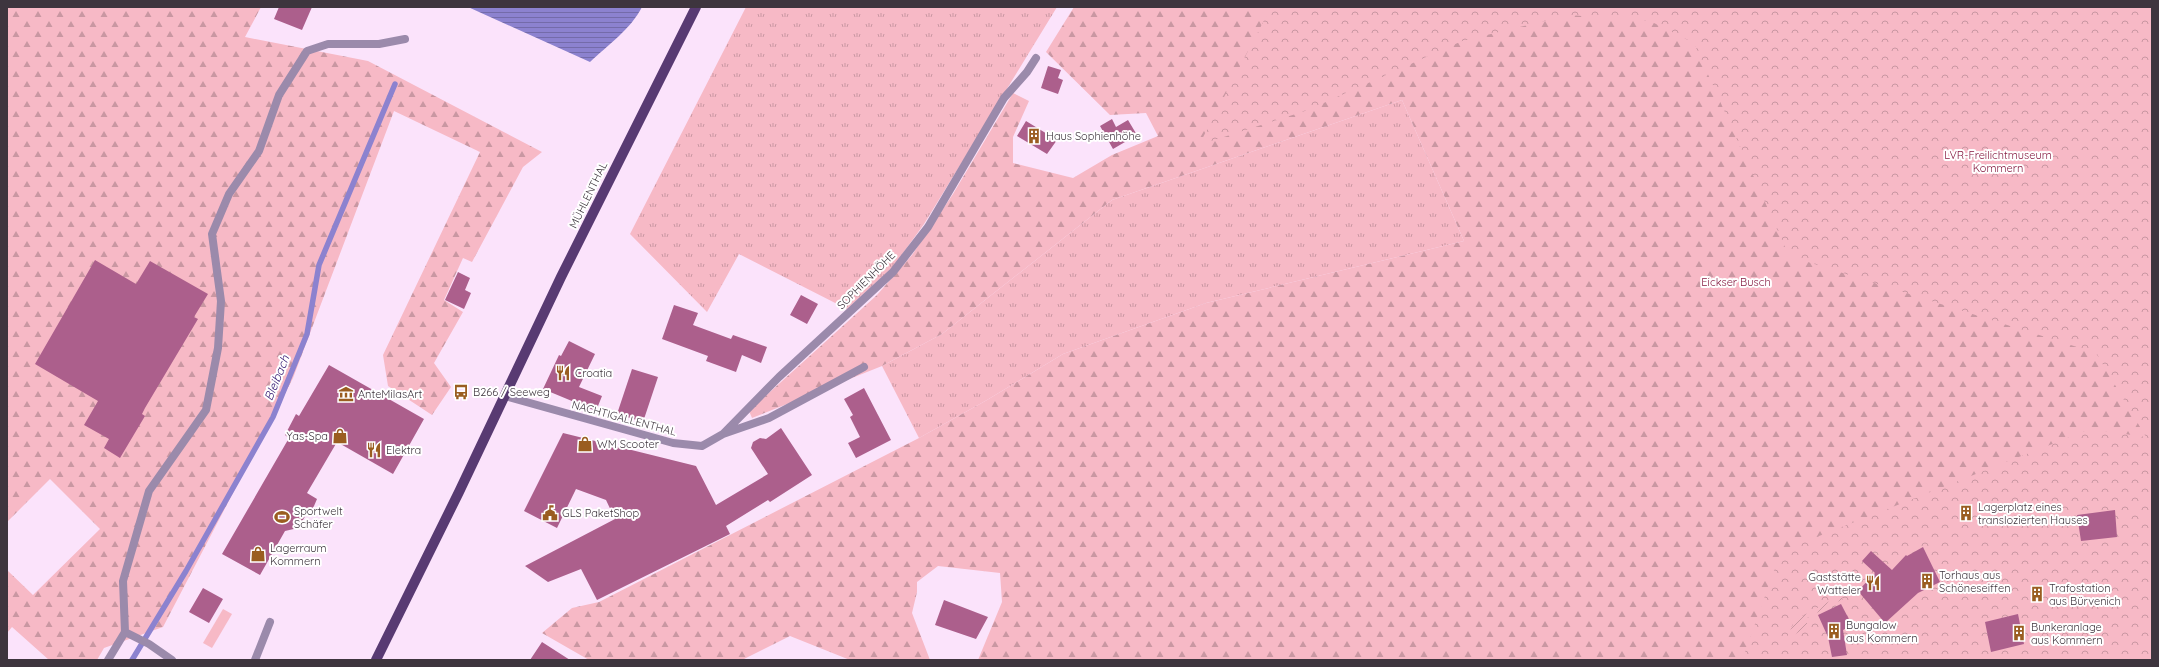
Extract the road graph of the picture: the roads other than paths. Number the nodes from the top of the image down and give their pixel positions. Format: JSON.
{"nodes":[{"id":1,"x":696,"y":7,"type":"edge"},
{"id":2,"x":405,"y":39,"type":"dead end"},
{"id":3,"x":1036,"y":58,"type":"dead end"},
{"id":4,"x":864,"y":367,"type":"dead end"},
{"id":5,"x":505,"y":396,"type":"junction"},
{"id":6,"x":723,"y":434,"type":"junction"},
{"id":7,"x":270,"y":622,"type":"dead end"},
{"id":8,"x":125,"y":632,"type":"junction"},
{"id":9,"x":108,"y":660,"type":"edge"},
{"id":10,"x":172,"y":660,"type":"edge"},
{"id":11,"x":255,"y":660,"type":"edge"},
{"id":12,"x":376,"y":660,"type":"edge"}],
"edges":[{"from":1,"to":5,"type":"main road","name":"MÜHLENTHAL"},
{"from":2,"to":8,"type":"street"},
{"from":3,"to":6,"type":"street","name":"SOPHIENHÖHE"},
{"from":4,"to":6,"type":"street","name":"NACHTIGALLENTHAL"},
{"from":5,"to":6,"type":"street","name":"NACHTIGALLENTHAL"},
{"from":5,"to":12,"type":"main road","name":"MÜHLENTHAL"},
{"from":7,"to":11,"type":"street"},
{"from":8,"to":9,"type":"street"},
{"from":8,"to":10,"type":"street"}]}
